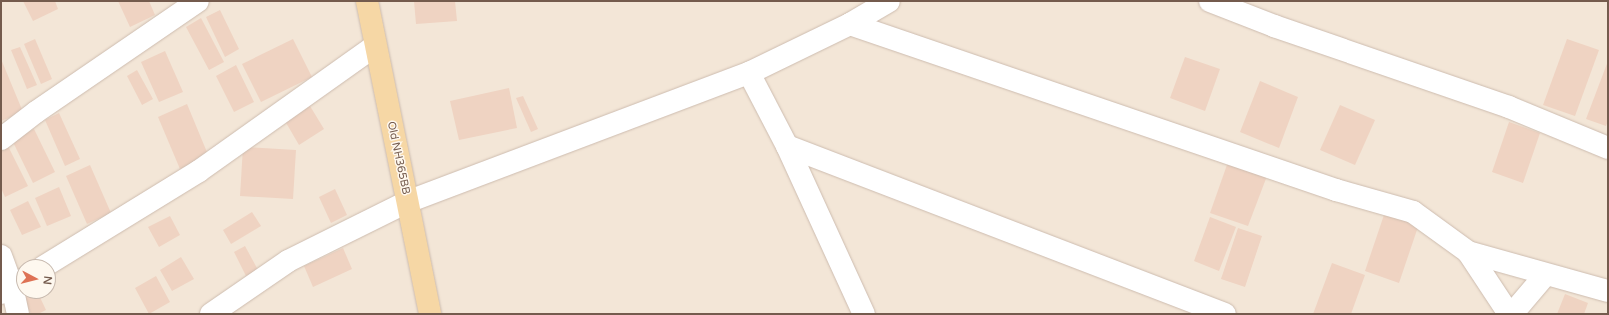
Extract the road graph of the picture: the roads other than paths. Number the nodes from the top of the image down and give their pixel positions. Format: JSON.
{"nodes":[{"id":1,"x":198,"y":1,"type":"edge"},
{"id":2,"x":367,"y":1,"type":"edge"},
{"id":3,"x":889,"y":1,"type":"edge"},
{"id":4,"x":1210,"y":1,"type":"edge"},
{"id":5,"x":850,"y":24,"type":"junction"},
{"id":6,"x":375,"y":46,"type":"junction"},
{"id":7,"x":749,"y":73,"type":"junction"},
{"id":8,"x":1,"y":139,"type":"edge"},
{"id":9,"x":787,"y":146,"type":"junction"},
{"id":10,"x":1608,"y":148,"type":"edge"},
{"id":11,"x":407,"y":202,"type":"junction"},
{"id":12,"x":1468,"y":252,"type":"junction"},
{"id":13,"x":1,"y":256,"type":"edge"},
{"id":14,"x":56,"y":259,"type":"edge"},
{"id":15,"x":1546,"y":274,"type":"junction"},
{"id":16,"x":12,"y":286,"type":"edge"},
{"id":17,"x":1608,"y":291,"type":"edge"},
{"id":18,"x":18,"y":314,"type":"edge"},
{"id":19,"x":210,"y":314,"type":"edge"},
{"id":20,"x":430,"y":314,"type":"edge"},
{"id":21,"x":864,"y":314,"type":"edge"},
{"id":22,"x":1225,"y":314,"type":"edge"},
{"id":23,"x":1511,"y":314,"type":"edge"}],
"edges":[{"from":1,"to":8,"type":"street"},
{"from":2,"to":6,"type":"main road","name":"Old NH365BB"},
{"from":3,"to":5,"type":"street"},
{"from":4,"to":10,"type":"street"},
{"from":5,"to":7,"type":"street"},
{"from":5,"to":12,"type":"street"},
{"from":6,"to":11,"type":"main road","name":"Old NH365BB"},
{"from":6,"to":14,"type":"street"},
{"from":7,"to":9,"type":"street"},
{"from":7,"to":11,"type":"street"},
{"from":9,"to":21,"type":"street"},
{"from":9,"to":22,"type":"street"},
{"from":11,"to":19,"type":"street"},
{"from":11,"to":20,"type":"main road","name":"Old NH365BB"},
{"from":12,"to":15,"type":"street"},
{"from":12,"to":23,"type":"street"},
{"from":13,"to":16,"type":"street"},
{"from":15,"to":17,"type":"street"},
{"from":15,"to":23,"type":"street"},
{"from":16,"to":18,"type":"street"}]}
